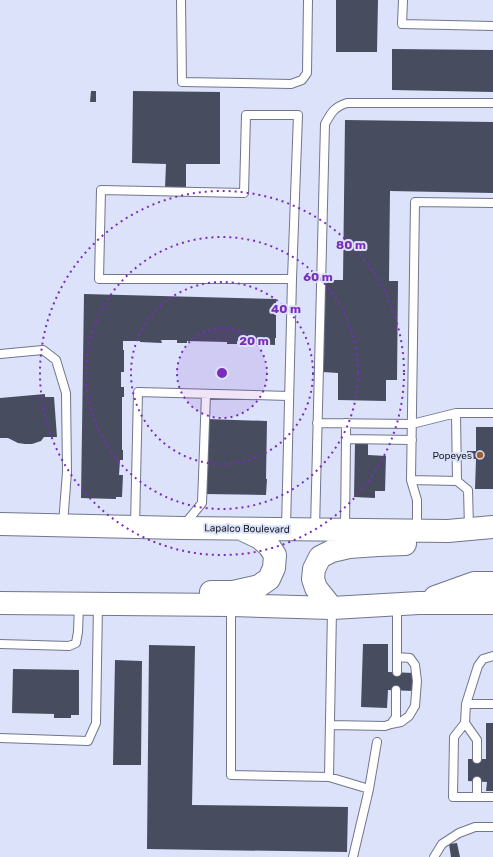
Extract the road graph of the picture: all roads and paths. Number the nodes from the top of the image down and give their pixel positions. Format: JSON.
{"nodes":[{"id":1,"x":181,"y":0,"type":"edge"},
{"id":2,"x":308,"y":0,"type":"edge"},
{"id":3,"x":403,"y":0,"type":"edge"},
{"id":4,"x":493,"y":26,"type":"edge"},
{"id":5,"x":493,"y":103,"type":"edge"},
{"id":6,"x":493,"y":203,"type":"edge"},
{"id":7,"x":292,"y":279,"type":"junction"},
{"id":8,"x":0,"y":354,"type":"edge"},
{"id":9,"x":206,"y":394,"type":"junction"},
{"id":10,"x":289,"y":396,"type":"junction"},
{"id":11,"x":456,"y":413,"type":"junction"},
{"id":12,"x":493,"y":413,"type":"edge"},
{"id":13,"x":317,"y":423,"type":"junction"},
{"id":14,"x":346,"y":423,"type":"junction"},
{"id":15,"x":412,"y":424,"type":"junction"},
{"id":16,"x":346,"y":439,"type":"junction"},
{"id":17,"x":412,"y":440,"type":"junction"},
{"id":18,"x":411,"y":480,"type":"junction"},
{"id":19,"x":457,"y":481,"type":"junction"},
{"id":20,"x":0,"y":524,"type":"edge"},
{"id":21,"x":63,"y":525,"type":"junction"},
{"id":22,"x":135,"y":527,"type":"junction"},
{"id":23,"x":493,"y":527,"type":"edge"},
{"id":24,"x":182,"y":528,"type":"junction"},
{"id":25,"x":239,"y":528,"type":"junction"},
{"id":26,"x":286,"y":529,"type":"junction"},
{"id":27,"x":316,"y":529,"type":"junction"},
{"id":28,"x":345,"y":529,"type":"junction"},
{"id":29,"x":417,"y":530,"type":"junction"},
{"id":30,"x":459,"y":530,"type":"junction"},
{"id":31,"x":493,"y":583,"type":"edge"},
{"id":32,"x":0,"y":603,"type":"edge"},
{"id":33,"x":419,"y":603,"type":"junction"},
{"id":34,"x":493,"y":603,"type":"edge"},
{"id":35,"x":89,"y":604,"type":"junction"},
{"id":36,"x":132,"y":604,"type":"junction"},
{"id":37,"x":231,"y":605,"type":"junction"},
{"id":38,"x":397,"y":605,"type":"junction"},
{"id":39,"x":332,"y":608,"type":"junction"},
{"id":40,"x":0,"y":644,"type":"edge"},
{"id":41,"x":493,"y":656,"type":"edge"},
{"id":42,"x":397,"y":657,"type":"junction"},
{"id":43,"x":397,"y":672,"type":"dead end"},
{"id":44,"x":396,"y":690,"type":"dead end"},
{"id":45,"x":466,"y":704,"type":"junction"},
{"id":46,"x":493,"y":704,"type":"edge"},
{"id":47,"x":465,"y":723,"type":"junction"},
{"id":48,"x":391,"y":724,"type":"junction"},
{"id":49,"x":330,"y":725,"type":"junction"},
{"id":50,"x":0,"y":738,"type":"edge"},
{"id":51,"x":378,"y":742,"type":"dead end"},
{"id":52,"x":477,"y":759,"type":"dead end"},
{"id":53,"x":329,"y":777,"type":"junction"},
{"id":54,"x":477,"y":782,"type":"dead end"},
{"id":55,"x":369,"y":789,"type":"junction"},
{"id":56,"x":477,"y":796,"type":"junction"},
{"id":57,"x":493,"y":797,"type":"edge"},
{"id":58,"x":493,"y":827,"type":"edge"},
{"id":59,"x":353,"y":857,"type":"edge"},
{"id":60,"x":434,"y":857,"type":"edge"}],
"edges":[{"from":1,"to":2,"type":"lane"},
{"from":3,"to":4,"type":"lane"},
{"from":5,"to":13,"type":"lane"},
{"from":6,"to":15,"type":"lane"},
{"from":7,"to":7,"type":"lane"},
{"from":7,"to":10,"type":"lane"},
{"from":8,"to":21,"type":"lane"},
{"from":9,"to":10,"type":"lane"},
{"from":9,"to":22,"type":"lane"},
{"from":9,"to":24,"type":"lane"},
{"from":10,"to":26,"type":"lane"},
{"from":11,"to":12,"type":"lane"},
{"from":11,"to":15,"type":"lane"},
{"from":11,"to":19,"type":"lane"},
{"from":13,"to":14,"type":"lane"},
{"from":13,"to":27,"type":"lane"},
{"from":14,"to":15,"type":"lane"},
{"from":14,"to":16,"type":"lane"},
{"from":15,"to":17,"type":"lane"},
{"from":16,"to":17,"type":"lane"},
{"from":16,"to":28,"type":"lane"},
{"from":17,"to":18,"type":"lane"},
{"from":18,"to":19,"type":"lane"},
{"from":18,"to":29,"type":"lane"},
{"from":19,"to":30,"type":"lane"},
{"from":20,"to":21,"type":"main road","name":"Lapalco Boulevard"},
{"from":21,"to":22,"type":"main road","name":"Lapalco Boulevard"},
{"from":22,"to":24,"type":"main road","name":"Lapalco Boulevard"},
{"from":23,"to":30,"type":"main road","name":"Lapalco Boulevard"},
{"from":24,"to":25,"type":"main road","name":"Lapalco Boulevard"},
{"from":25,"to":26,"type":"main road","name":"Lapalco Boulevard"},
{"from":25,"to":36,"type":"main road"},
{"from":26,"to":27,"type":"main road","name":"Lapalco Boulevard"},
{"from":27,"to":28,"type":"main road","name":"Lapalco Boulevard"},
{"from":28,"to":29,"type":"main road","name":"Lapalco Boulevard"},
{"from":29,"to":30,"type":"main road","name":"Lapalco Boulevard"},
{"from":30,"to":39,"type":"main road"},
{"from":31,"to":33,"type":"main road"},
{"from":32,"to":35,"type":"main road"},
{"from":33,"to":34,"type":"main road"},
{"from":33,"to":38,"type":"main road"},
{"from":35,"to":36,"type":"main road"},
{"from":35,"to":40,"type":"lane"},
{"from":35,"to":50,"type":"lane"},
{"from":36,"to":37,"type":"main road"},
{"from":37,"to":39,"type":"main road"},
{"from":37,"to":53,"type":"lane"},
{"from":38,"to":39,"type":"main road"},
{"from":38,"to":42,"type":"lane"},
{"from":39,"to":49,"type":"lane"},
{"from":41,"to":45,"type":"lane"},
{"from":42,"to":43,"type":"lane"},
{"from":42,"to":48,"type":"lane"},
{"from":44,"to":48,"type":"lane"},
{"from":45,"to":46,"type":"lane"},
{"from":45,"to":47,"type":"lane"},
{"from":47,"to":52,"type":"lane"},
{"from":47,"to":56,"type":"lane"},
{"from":48,"to":49,"type":"lane"},
{"from":49,"to":53,"type":"lane"},
{"from":51,"to":55,"type":"lane"},
{"from":53,"to":55,"type":"lane"},
{"from":54,"to":56,"type":"lane"},
{"from":55,"to":59,"type":"lane"},
{"from":56,"to":57,"type":"lane"},
{"from":58,"to":60,"type":"lane"}]}
